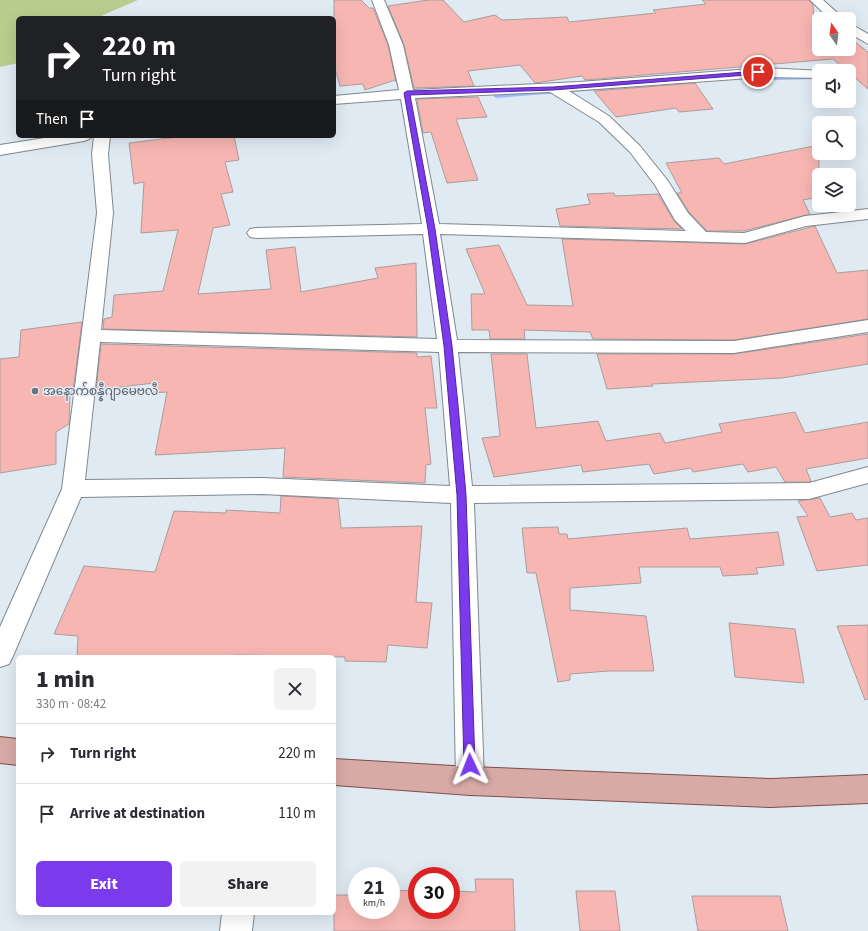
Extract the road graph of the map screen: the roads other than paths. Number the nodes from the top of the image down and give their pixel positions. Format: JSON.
{"nodes":[{"id":1,"x":378,"y":0,"type":"edge"},
{"id":2,"x":816,"y":0,"type":"edge"},
{"id":3,"x":830,"y":12,"type":"edge"},
{"id":4,"x":856,"y":32,"type":"edge"},
{"id":5,"x":868,"y":40,"type":"edge"},
{"id":6,"x":812,"y":74,"type":"edge"},
{"id":7,"x":553,"y":88,"type":"junction"},
{"id":8,"x":407,"y":93,"type":"junction"},
{"id":9,"x":336,"y":100,"type":"edge"},
{"id":10,"x":72,"y":138,"type":"edge"},
{"id":11,"x":102,"y":138,"type":"edge"},
{"id":12,"x":0,"y":150,"type":"edge"},
{"id":13,"x":868,"y":214,"type":"edge"},
{"id":14,"x":431,"y":229,"type":"junction"},
{"id":15,"x":256,"y":234,"type":"dead end"},
{"id":16,"x":701,"y":237,"type":"junction"},
{"id":17,"x":868,"y":326,"type":"edge"},
{"id":18,"x":92,"y":336,"type":"junction"},
{"id":19,"x":448,"y":346,"type":"junction"},
{"id":20,"x":868,"y":475,"type":"edge"},
{"id":21,"x":73,"y":488,"type":"junction"},
{"id":22,"x":462,"y":495,"type":"junction"},
{"id":23,"x":0,"y":656,"type":"edge"},
{"id":24,"x":0,"y":750,"type":"edge"},
{"id":25,"x":16,"y":752,"type":"edge"},
{"id":26,"x":336,"y":772,"type":"edge"},
{"id":27,"x":470,"y":781,"type":"junction"},
{"id":28,"x":868,"y":789,"type":"edge"},
{"id":29,"x":238,"y":915,"type":"edge"},
{"id":30,"x":236,"y":931,"type":"edge"}],
"edges":[{"from":1,"to":8,"type":"street"},
{"from":2,"to":3,"type":"street"},
{"from":4,"to":5,"type":"street"},
{"from":6,"to":7,"type":"street"},
{"from":7,"to":8,"type":"street"},
{"from":7,"to":16,"type":"street"},
{"from":8,"to":9,"type":"street"},
{"from":8,"to":14,"type":"street"},
{"from":10,"to":12,"type":"street"},
{"from":11,"to":18,"type":"street"},
{"from":13,"to":16,"type":"street"},
{"from":14,"to":15,"type":"street"},
{"from":14,"to":16,"type":"street"},
{"from":14,"to":19,"type":"street"},
{"from":17,"to":19,"type":"street"},
{"from":18,"to":19,"type":"street"},
{"from":18,"to":21,"type":"street"},
{"from":19,"to":22,"type":"street"},
{"from":20,"to":22,"type":"street"},
{"from":21,"to":22,"type":"street"},
{"from":21,"to":23,"type":"street"},
{"from":22,"to":27,"type":"street"},
{"from":24,"to":25,"type":"main road"},
{"from":26,"to":27,"type":"main road"},
{"from":27,"to":28,"type":"main road"},
{"from":29,"to":30,"type":"street"}]}
